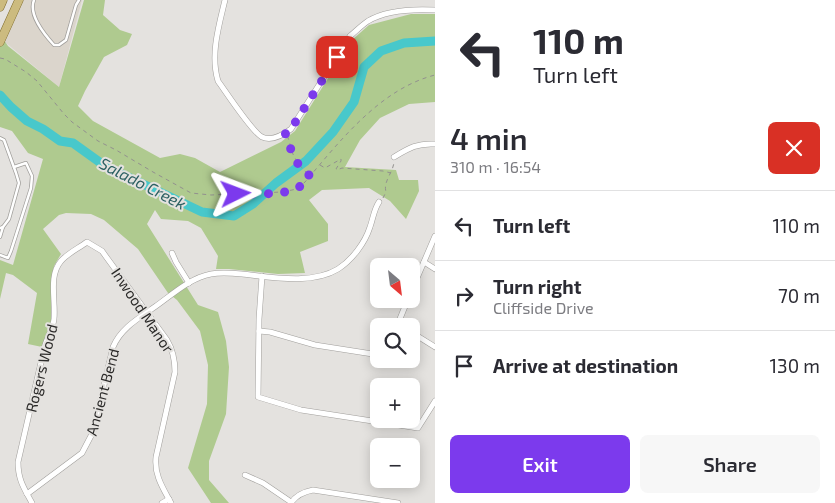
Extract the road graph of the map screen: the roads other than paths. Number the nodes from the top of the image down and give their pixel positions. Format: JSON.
{"nodes":[{"id":1,"x":3,"y":0,"type":"edge"},
{"id":2,"x":18,"y":0,"type":"edge"},
{"id":3,"x":34,"y":0,"type":"edge"},
{"id":4,"x":79,"y":0,"type":"edge"},
{"id":5,"x":225,"y":0,"type":"edge"},
{"id":6,"x":0,"y":7,"type":"edge"},
{"id":7,"x":435,"y":10,"type":"edge"},
{"id":8,"x":0,"y":42,"type":"edge"},
{"id":9,"x":0,"y":138,"type":"edge"},
{"id":10,"x":435,"y":144,"type":"edge"},
{"id":11,"x":394,"y":157,"type":"road end"},
{"id":12,"x":14,"y":167,"type":"junction"},
{"id":13,"x":379,"y":202,"type":"road end"},
{"id":14,"x":2,"y":227,"type":"edge"},
{"id":15,"x":435,"y":236,"type":"edge"},
{"id":16,"x":0,"y":237,"type":"edge"},
{"id":17,"x":87,"y":242,"type":"joint"},
{"id":18,"x":172,"y":253,"type":"dead end"},
{"id":19,"x":0,"y":255,"type":"edge"},
{"id":20,"x":424,"y":262,"type":"junction"},
{"id":21,"x":435,"y":269,"type":"edge"},
{"id":22,"x":420,"y":271,"type":"edge"},
{"id":23,"x":262,"y":276,"type":"junction"},
{"id":24,"x":189,"y":283,"type":"junction"},
{"id":25,"x":147,"y":312,"type":"junction"},
{"id":26,"x":259,"y":331,"type":"junction"},
{"id":27,"x":420,"y":338,"type":"edge"},
{"id":28,"x":435,"y":347,"type":"edge"},
{"id":29,"x":370,"y":354,"type":"edge"},
{"id":30,"x":435,"y":401,"type":"edge"},
{"id":31,"x":244,"y":475,"type":"dead end"},
{"id":32,"x":27,"y":494,"type":"junction"},
{"id":33,"x":170,"y":501,"type":"edge"},
{"id":34,"x":368,"y":501,"type":"edge"},
{"id":35,"x":291,"y":502,"type":"edge"},
{"id":36,"x":32,"y":503,"type":"edge"},
{"id":37,"x":162,"y":503,"type":"edge"},
{"id":38,"x":398,"y":503,"type":"edge"}],
"edges":[{"from":1,"to":6,"type":"main road"},
{"from":2,"to":8,"type":"main road"},
{"from":3,"to":4,"type":"lane"},
{"from":5,"to":7,"type":"street"},
{"from":9,"to":12,"type":"lane"},
{"from":10,"to":11,"type":"street"},
{"from":12,"to":14,"type":"lane"},
{"from":12,"to":19,"type":"lane"},
{"from":13,"to":23,"type":"street","name":"Ancient Bend"},
{"from":14,"to":16,"type":"lane"},
{"from":15,"to":20,"type":"street"},
{"from":17,"to":25,"type":"street","name":"Inwood Manor"},
{"from":17,"to":32,"type":"street","name":"Rogers Wood"},
{"from":18,"to":24,"type":"street"},
{"from":20,"to":21,"type":"street"},
{"from":20,"to":22,"type":"street"},
{"from":23,"to":24,"type":"street","name":"Ancient Bend"},
{"from":23,"to":26,"type":"street"},
{"from":24,"to":25,"type":"street","name":"Ancient Bend"},
{"from":25,"to":32,"type":"street","name":"Ancient Bend"},
{"from":25,"to":33,"type":"street","name":"Inwood Manor"},
{"from":26,"to":29,"type":"street"},
{"from":26,"to":30,"type":"street"},
{"from":27,"to":28,"type":"street"},
{"from":31,"to":35,"type":"street"},
{"from":32,"to":36,"type":"street","name":"Rogers Wood"},
{"from":33,"to":37,"type":"street"},
{"from":34,"to":35,"type":"street"},
{"from":34,"to":38,"type":"street"}]}
